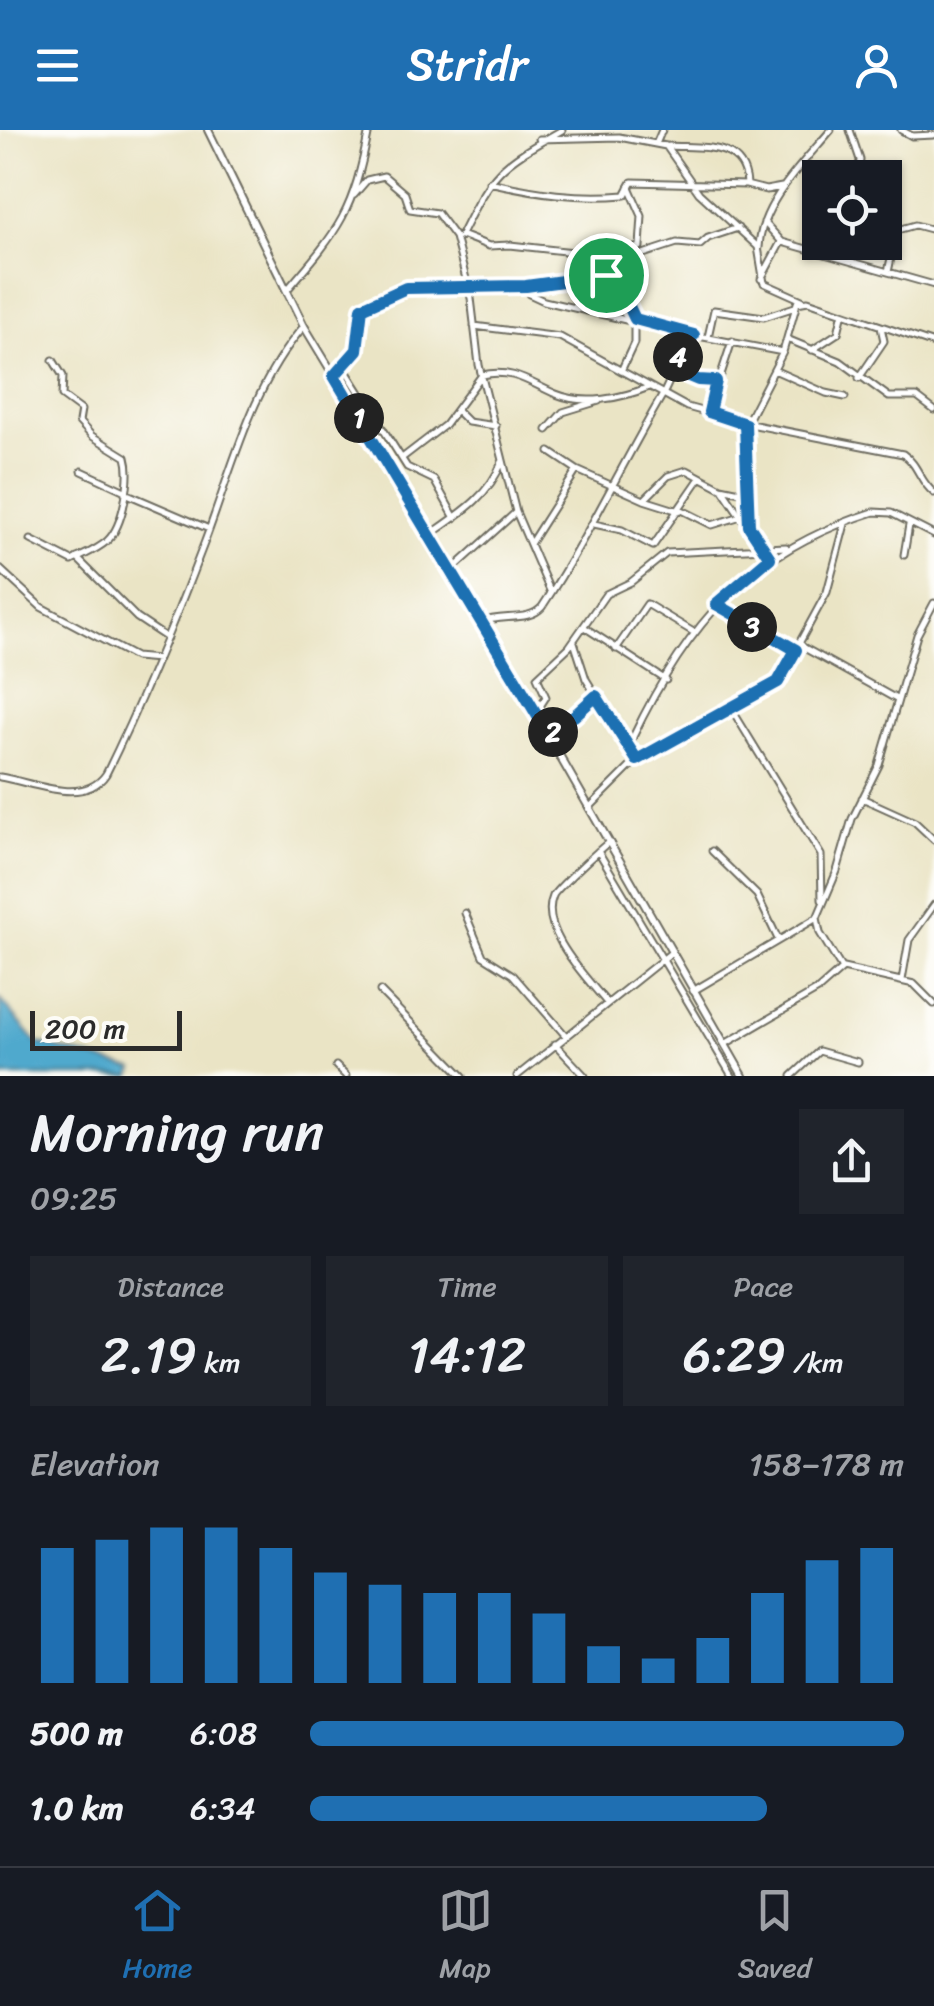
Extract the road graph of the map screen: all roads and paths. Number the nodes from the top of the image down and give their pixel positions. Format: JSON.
{"nodes":[{"id":1,"x":208,"y":130,"type":"edge"},
{"id":2,"x":369,"y":130,"type":"edge"},
{"id":3,"x":562,"y":130,"type":"edge"},
{"id":4,"x":600,"y":130,"type":"edge"},
{"id":5,"x":662,"y":130,"type":"edge"},
{"id":6,"x":831,"y":130,"type":"edge"},
{"id":7,"x":850,"y":130,"type":"edge"},
{"id":8,"x":901,"y":130,"type":"edge"},
{"id":9,"x":548,"y":134,"type":"edge"},
{"id":10,"x":934,"y":135,"type":"edge"},
{"id":11,"x":606,"y":138,"type":"junction"},
{"id":12,"x":538,"y":140,"type":"junction"},
{"id":13,"x":656,"y":144,"type":"junction"},
{"id":14,"x":666,"y":146,"type":"junction"},
{"id":15,"x":860,"y":160,"type":"edge"},
{"id":16,"x":490,"y":182,"type":"junction"},
{"id":17,"x":692,"y":184,"type":"junction"},
{"id":18,"x":746,"y":185,"type":"junction"},
{"id":19,"x":629,"y":187,"type":"junction"},
{"id":20,"x":782,"y":187,"type":"junction"},
{"id":21,"x":354,"y":195,"type":"junction"},
{"id":22,"x":764,"y":222,"type":"junction"},
{"id":23,"x":738,"y":228,"type":"junction"},
{"id":24,"x":934,"y":230,"type":"edge"},
{"id":25,"x":461,"y":235,"type":"junction"},
{"id":26,"x":781,"y":240,"type":"junction"},
{"id":27,"x":456,"y":244,"type":"junction"},
{"id":28,"x":640,"y":247,"type":"junction"},
{"id":29,"x":759,"y":251,"type":"junction"},
{"id":30,"x":645,"y":255,"type":"junction"},
{"id":31,"x":888,"y":272,"type":"junction"},
{"id":32,"x":606,"y":275,"type":"junction"},
{"id":33,"x":761,"y":279,"type":"junction"},
{"id":34,"x":934,"y":285,"type":"edge"},
{"id":35,"x":466,"y":286,"type":"junction"},
{"id":36,"x":526,"y":286,"type":"junction"},
{"id":37,"x":288,"y":290,"type":"junction"},
{"id":38,"x":803,"y":300,"type":"junction"},
{"id":39,"x":795,"y":307,"type":"junction"},
{"id":40,"x":842,"y":316,"type":"junction"},
{"id":41,"x":635,"y":319,"type":"junction"},
{"id":42,"x":304,"y":326,"type":"junction"},
{"id":43,"x":474,"y":326,"type":"junction"},
{"id":44,"x":881,"y":328,"type":"junction"},
{"id":45,"x":485,"y":330,"type":"junction"},
{"id":46,"x":694,"y":335,"type":"junction"},
{"id":47,"x":708,"y":338,"type":"junction"},
{"id":48,"x":787,"y":340,"type":"junction"},
{"id":49,"x":475,"y":341,"type":"junction"},
{"id":50,"x":732,"y":341,"type":"junction"},
{"id":51,"x":934,"y":344,"type":"edge"},
{"id":52,"x":812,"y":350,"type":"junction"},
{"id":53,"x":782,"y":352,"type":"junction"},
{"id":54,"x":54,"y":360,"type":"dead end"},
{"id":55,"x":343,"y":366,"type":"junction"},
{"id":56,"x":621,"y":370,"type":"junction"},
{"id":57,"x":674,"y":370,"type":"junction"},
{"id":58,"x":774,"y":370,"type":"junction"},
{"id":59,"x":482,"y":374,"type":"junction"},
{"id":60,"x":334,"y":376,"type":"junction"},
{"id":61,"x":859,"y":378,"type":"junction"},
{"id":62,"x":716,"y":381,"type":"junction"},
{"id":63,"x":650,"y":387,"type":"junction"},
{"id":64,"x":663,"y":395,"type":"junction"},
{"id":65,"x":844,"y":397,"type":"dead end"},
{"id":66,"x":610,"y":399,"type":"junction"},
{"id":67,"x":456,"y":410,"type":"junction"},
{"id":68,"x":934,"y":410,"type":"edge"},
{"id":69,"x":709,"y":412,"type":"junction"},
{"id":70,"x":745,"y":424,"type":"junction"},
{"id":71,"x":496,"y":426,"type":"junction"},
{"id":72,"x":547,"y":430,"type":"dead end"},
{"id":73,"x":550,"y":452,"type":"dead end"},
{"id":74,"x":402,"y":458,"type":"junction"},
{"id":75,"x":503,"y":459,"type":"junction"},
{"id":76,"x":577,"y":470,"type":"junction"},
{"id":77,"x":82,"y":471,"type":"dead end"},
{"id":78,"x":700,"y":478,"type":"junction"},
{"id":79,"x":612,"y":482,"type":"junction"},
{"id":80,"x":721,"y":488,"type":"junction"},
{"id":81,"x":125,"y":492,"type":"junction"},
{"id":82,"x":934,"y":493,"type":"edge"},
{"id":83,"x":750,"y":494,"type":"junction"},
{"id":84,"x":644,"y":500,"type":"junction"},
{"id":85,"x":679,"y":510,"type":"junction"},
{"id":86,"x":516,"y":512,"type":"junction"},
{"id":87,"x":742,"y":516,"type":"junction"},
{"id":88,"x":455,"y":518,"type":"junction"},
{"id":89,"x":846,"y":521,"type":"junction"},
{"id":90,"x":594,"y":524,"type":"junction"},
{"id":91,"x":909,"y":525,"type":"junction"},
{"id":92,"x":749,"y":526,"type":"junction"},
{"id":93,"x":209,"y":529,"type":"junction"},
{"id":94,"x":430,"y":534,"type":"junction"},
{"id":95,"x":934,"y":535,"type":"edge"},
{"id":96,"x":31,"y":540,"type":"dead end"},
{"id":97,"x":530,"y":544,"type":"junction"},
{"id":98,"x":788,"y":547,"type":"junction"},
{"id":99,"x":764,"y":548,"type":"junction"},
{"id":100,"x":904,"y":555,"type":"dead end"},
{"id":101,"x":77,"y":558,"type":"junction"},
{"id":102,"x":770,"y":558,"type":"junction"},
{"id":103,"x":0,"y":569,"type":"edge"},
{"id":104,"x":452,"y":570,"type":"junction"},
{"id":105,"x":551,"y":593,"type":"junction"},
{"id":106,"x":934,"y":603,"type":"edge"},
{"id":107,"x":716,"y":604,"type":"junction"},
{"id":108,"x":482,"y":622,"type":"junction"},
{"id":109,"x":584,"y":627,"type":"junction"},
{"id":110,"x":696,"y":634,"type":"junction"},
{"id":111,"x":167,"y":638,"type":"junction"},
{"id":112,"x":574,"y":638,"type":"junction"},
{"id":113,"x":797,"y":647,"type":"junction"},
{"id":114,"x":616,"y":649,"type":"junction"},
{"id":115,"x":158,"y":659,"type":"junction"},
{"id":116,"x":666,"y":680,"type":"junction"},
{"id":117,"x":596,"y":696,"type":"junction"},
{"id":118,"x":898,"y":700,"type":"junction"},
{"id":119,"x":731,"y":708,"type":"junction"},
{"id":120,"x":535,"y":714,"type":"junction"},
{"id":121,"x":552,"y":740,"type":"junction"},
{"id":122,"x":630,"y":752,"type":"junction"},
{"id":123,"x":637,"y":760,"type":"junction"},
{"id":124,"x":0,"y":776,"type":"edge"},
{"id":125,"x":862,"y":798,"type":"junction"},
{"id":126,"x":589,"y":808,"type":"junction"},
{"id":127,"x":934,"y":840,"type":"edge"},
{"id":128,"x":609,"y":842,"type":"junction"},
{"id":129,"x":598,"y":851,"type":"junction"},
{"id":130,"x":712,"y":851,"type":"dead end"},
{"id":131,"x":822,"y":904,"type":"junction"},
{"id":132,"x":934,"y":906,"type":"edge"},
{"id":133,"x":464,"y":913,"type":"dead end"},
{"id":134,"x":817,"y":918,"type":"junction"},
{"id":135,"x":778,"y":941,"type":"junction"},
{"id":136,"x":672,"y":952,"type":"junction"},
{"id":137,"x":662,"y":960,"type":"junction"},
{"id":138,"x":842,"y":969,"type":"junction"},
{"id":139,"x":902,"y":980,"type":"junction"},
{"id":140,"x":380,"y":991,"type":"dead end"},
{"id":141,"x":693,"y":991,"type":"junction"},
{"id":142,"x":608,"y":1003,"type":"junction"},
{"id":143,"x":934,"y":1004,"type":"edge"},
{"id":144,"x":566,"y":1036,"type":"junction"},
{"id":145,"x":556,"y":1044,"type":"junction"},
{"id":146,"x":725,"y":1044,"type":"junction"},
{"id":147,"x":858,"y":1062,"type":"dead end"},
{"id":148,"x":336,"y":1066,"type":"dead end"},
{"id":149,"x":346,"y":1076,"type":"edge"},
{"id":150,"x":463,"y":1076,"type":"edge"},
{"id":151,"x":517,"y":1076,"type":"edge"},
{"id":152,"x":585,"y":1076,"type":"edge"},
{"id":153,"x":732,"y":1076,"type":"edge"},
{"id":154,"x":743,"y":1076,"type":"edge"},
{"id":155,"x":792,"y":1076,"type":"edge"}],
"edges":[{"from":1,"to":37,"type":"street"},
{"from":2,"to":21,"type":"street"},
{"from":3,"to":9,"type":"street"},
{"from":4,"to":11,"type":"street"},
{"from":5,"to":13,"type":"street"},
{"from":6,"to":20,"type":"street"},
{"from":7,"to":15,"type":"street"},
{"from":8,"to":10,"type":"street"},
{"from":9,"to":12,"type":"street"},
{"from":11,"to":12,"type":"street"},
{"from":11,"to":13,"type":"street"},
{"from":12,"to":16,"type":"street"},
{"from":13,"to":14,"type":"street"},
{"from":14,"to":17,"type":"street"},
{"from":14,"to":18,"type":"street"},
{"from":16,"to":19,"type":"street"},
{"from":16,"to":25,"type":"street"},
{"from":17,"to":18,"type":"street"},
{"from":17,"to":19,"type":"street"},
{"from":17,"to":23,"type":"street"},
{"from":18,"to":20,"type":"street"},
{"from":19,"to":28,"type":"street"},
{"from":20,"to":22,"type":"street"},
{"from":21,"to":27,"type":"street"},
{"from":21,"to":37,"type":"street"},
{"from":22,"to":26,"type":"street"},
{"from":22,"to":29,"type":"street"},
{"from":23,"to":29,"type":"street"},
{"from":23,"to":30,"type":"street"},
{"from":24,"to":31,"type":"street"},
{"from":25,"to":27,"type":"street"},
{"from":25,"to":28,"type":"street"},
{"from":26,"to":31,"type":"street"},
{"from":26,"to":33,"type":"street"},
{"from":27,"to":35,"type":"street"},
{"from":28,"to":30,"type":"street"},
{"from":29,"to":33,"type":"street"},
{"from":30,"to":32,"type":"street"},
{"from":31,"to":34,"type":"street"},
{"from":32,"to":36,"type":"street"},
{"from":32,"to":41,"type":"street"},
{"from":33,"to":38,"type":"street"},
{"from":35,"to":36,"type":"street"},
{"from":35,"to":43,"type":"street"},
{"from":35,"to":55,"type":"street"},
{"from":36,"to":41,"type":"street"},
{"from":37,"to":42,"type":"street"},
{"from":38,"to":39,"type":"street"},
{"from":38,"to":40,"type":"street"},
{"from":39,"to":47,"type":"street"},
{"from":39,"to":48,"type":"street"},
{"from":40,"to":44,"type":"street"},
{"from":40,"to":52,"type":"street"},
{"from":41,"to":46,"type":"street"},
{"from":41,"to":56,"type":"street"},
{"from":42,"to":60,"type":"street"},
{"from":42,"to":93,"type":"street"},
{"from":43,"to":45,"type":"street"},
{"from":43,"to":49,"type":"street"},
{"from":44,"to":51,"type":"street"},
{"from":44,"to":61,"type":"street"},
{"from":45,"to":49,"type":"street"},
{"from":45,"to":56,"type":"street"},
{"from":46,"to":47,"type":"street"},
{"from":46,"to":57,"type":"street"},
{"from":47,"to":50,"type":"street"},
{"from":48,"to":52,"type":"street"},
{"from":48,"to":53,"type":"street"},
{"from":49,"to":59,"type":"street"},
{"from":50,"to":53,"type":"street"},
{"from":50,"to":62,"type":"street"},
{"from":52,"to":61,"type":"street"},
{"from":53,"to":58,"type":"street"},
{"from":54,"to":81,"type":"street"},
{"from":55,"to":60,"type":"street"},
{"from":55,"to":74,"type":"street"},
{"from":56,"to":63,"type":"street"},
{"from":57,"to":62,"type":"street"},
{"from":57,"to":64,"type":"street"},
{"from":58,"to":65,"type":"street"},
{"from":58,"to":70,"type":"street"},
{"from":59,"to":66,"type":"street"},
{"from":59,"to":67,"type":"street"},
{"from":59,"to":71,"type":"street"},
{"from":60,"to":94,"type":"street"},
{"from":61,"to":68,"type":"street"},
{"from":62,"to":69,"type":"street"},
{"from":63,"to":64,"type":"street"},
{"from":63,"to":66,"type":"street"},
{"from":64,"to":69,"type":"street"},
{"from":64,"to":79,"type":"street"},
{"from":66,"to":72,"type":"street"},
{"from":67,"to":71,"type":"street"},
{"from":67,"to":74,"type":"street"},
{"from":69,"to":70,"type":"street"},
{"from":70,"to":82,"type":"street"},
{"from":70,"to":83,"type":"street"},
{"from":71,"to":75,"type":"street"},
{"from":73,"to":76,"type":"street"},
{"from":74,"to":88,"type":"street"},
{"from":75,"to":86,"type":"street"},
{"from":75,"to":88,"type":"street"},
{"from":76,"to":79,"type":"street"},
{"from":76,"to":97,"type":"street"},
{"from":77,"to":81,"type":"street"},
{"from":78,"to":80,"type":"street"},
{"from":78,"to":84,"type":"street"},
{"from":78,"to":85,"type":"street"},
{"from":79,"to":84,"type":"street"},
{"from":79,"to":90,"type":"street"},
{"from":80,"to":83,"type":"street"},
{"from":80,"to":87,"type":"street"},
{"from":81,"to":93,"type":"street"},
{"from":81,"to":101,"type":"street"},
{"from":83,"to":92,"type":"street"},
{"from":84,"to":85,"type":"street"},
{"from":85,"to":87,"type":"street"},
{"from":85,"to":90,"type":"street"},
{"from":86,"to":97,"type":"street"},
{"from":86,"to":104,"type":"street"},
{"from":87,"to":92,"type":"street"},
{"from":88,"to":94,"type":"street"},
{"from":89,"to":91,"type":"street"},
{"from":89,"to":98,"type":"street"},
{"from":89,"to":113,"type":"street"},
{"from":90,"to":105,"type":"street"},
{"from":91,"to":95,"type":"street"},
{"from":91,"to":100,"type":"street"},
{"from":92,"to":99,"type":"street"},
{"from":93,"to":111,"type":"street"},
{"from":94,"to":104,"type":"street"},
{"from":96,"to":101,"type":"street"},
{"from":97,"to":105,"type":"street"},
{"from":98,"to":99,"type":"street"},
{"from":98,"to":102,"type":"street"},
{"from":99,"to":102,"type":"street"},
{"from":99,"to":109,"type":"street"},
{"from":101,"to":111,"type":"street"},
{"from":102,"to":107,"type":"street"},
{"from":103,"to":115,"type":"street"},
{"from":104,"to":108,"type":"street"},
{"from":105,"to":108,"type":"street"},
{"from":106,"to":118,"type":"street"},
{"from":107,"to":110,"type":"street"},
{"from":107,"to":113,"type":"street"},
{"from":108,"to":120,"type":"street"},
{"from":109,"to":112,"type":"street"},
{"from":109,"to":114,"type":"street"},
{"from":110,"to":114,"type":"street"},
{"from":110,"to":116,"type":"street"},
{"from":111,"to":115,"type":"street"},
{"from":112,"to":117,"type":"street"},
{"from":112,"to":120,"type":"street"},
{"from":113,"to":118,"type":"street"},
{"from":113,"to":119,"type":"street"},
{"from":114,"to":116,"type":"street"},
{"from":115,"to":124,"type":"street"},
{"from":116,"to":122,"type":"street"},
{"from":117,"to":121,"type":"street"},
{"from":117,"to":122,"type":"street"},
{"from":118,"to":125,"type":"street"},
{"from":119,"to":123,"type":"street"},
{"from":119,"to":131,"type":"street"},
{"from":120,"to":121,"type":"street"},
{"from":121,"to":126,"type":"street"},
{"from":122,"to":123,"type":"street"},
{"from":123,"to":126,"type":"street"},
{"from":125,"to":127,"type":"street"},
{"from":125,"to":131,"type":"street"},
{"from":126,"to":128,"type":"street"},
{"from":128,"to":129,"type":"street"},
{"from":128,"to":136,"type":"street"},
{"from":129,"to":137,"type":"street"},
{"from":129,"to":142,"type":"street"},
{"from":130,"to":135,"type":"street"},
{"from":131,"to":134,"type":"street"},
{"from":132,"to":139,"type":"street"},
{"from":133,"to":144,"type":"street"},
{"from":134,"to":135,"type":"street"},
{"from":134,"to":138,"type":"street"},
{"from":135,"to":141,"type":"street"},
{"from":136,"to":137,"type":"street"},
{"from":136,"to":141,"type":"street"},
{"from":137,"to":142,"type":"street"},
{"from":137,"to":153,"type":"street"},
{"from":138,"to":139,"type":"street"},
{"from":138,"to":146,"type":"street"},
{"from":139,"to":143,"type":"street"},
{"from":140,"to":150,"type":"street"},
{"from":141,"to":146,"type":"street"},
{"from":142,"to":144,"type":"street"},
{"from":144,"to":145,"type":"street"},
{"from":145,"to":151,"type":"street"},
{"from":145,"to":152,"type":"street"},
{"from":146,"to":154,"type":"street"},
{"from":147,"to":155,"type":"street"},
{"from":148,"to":149,"type":"street"}]}
